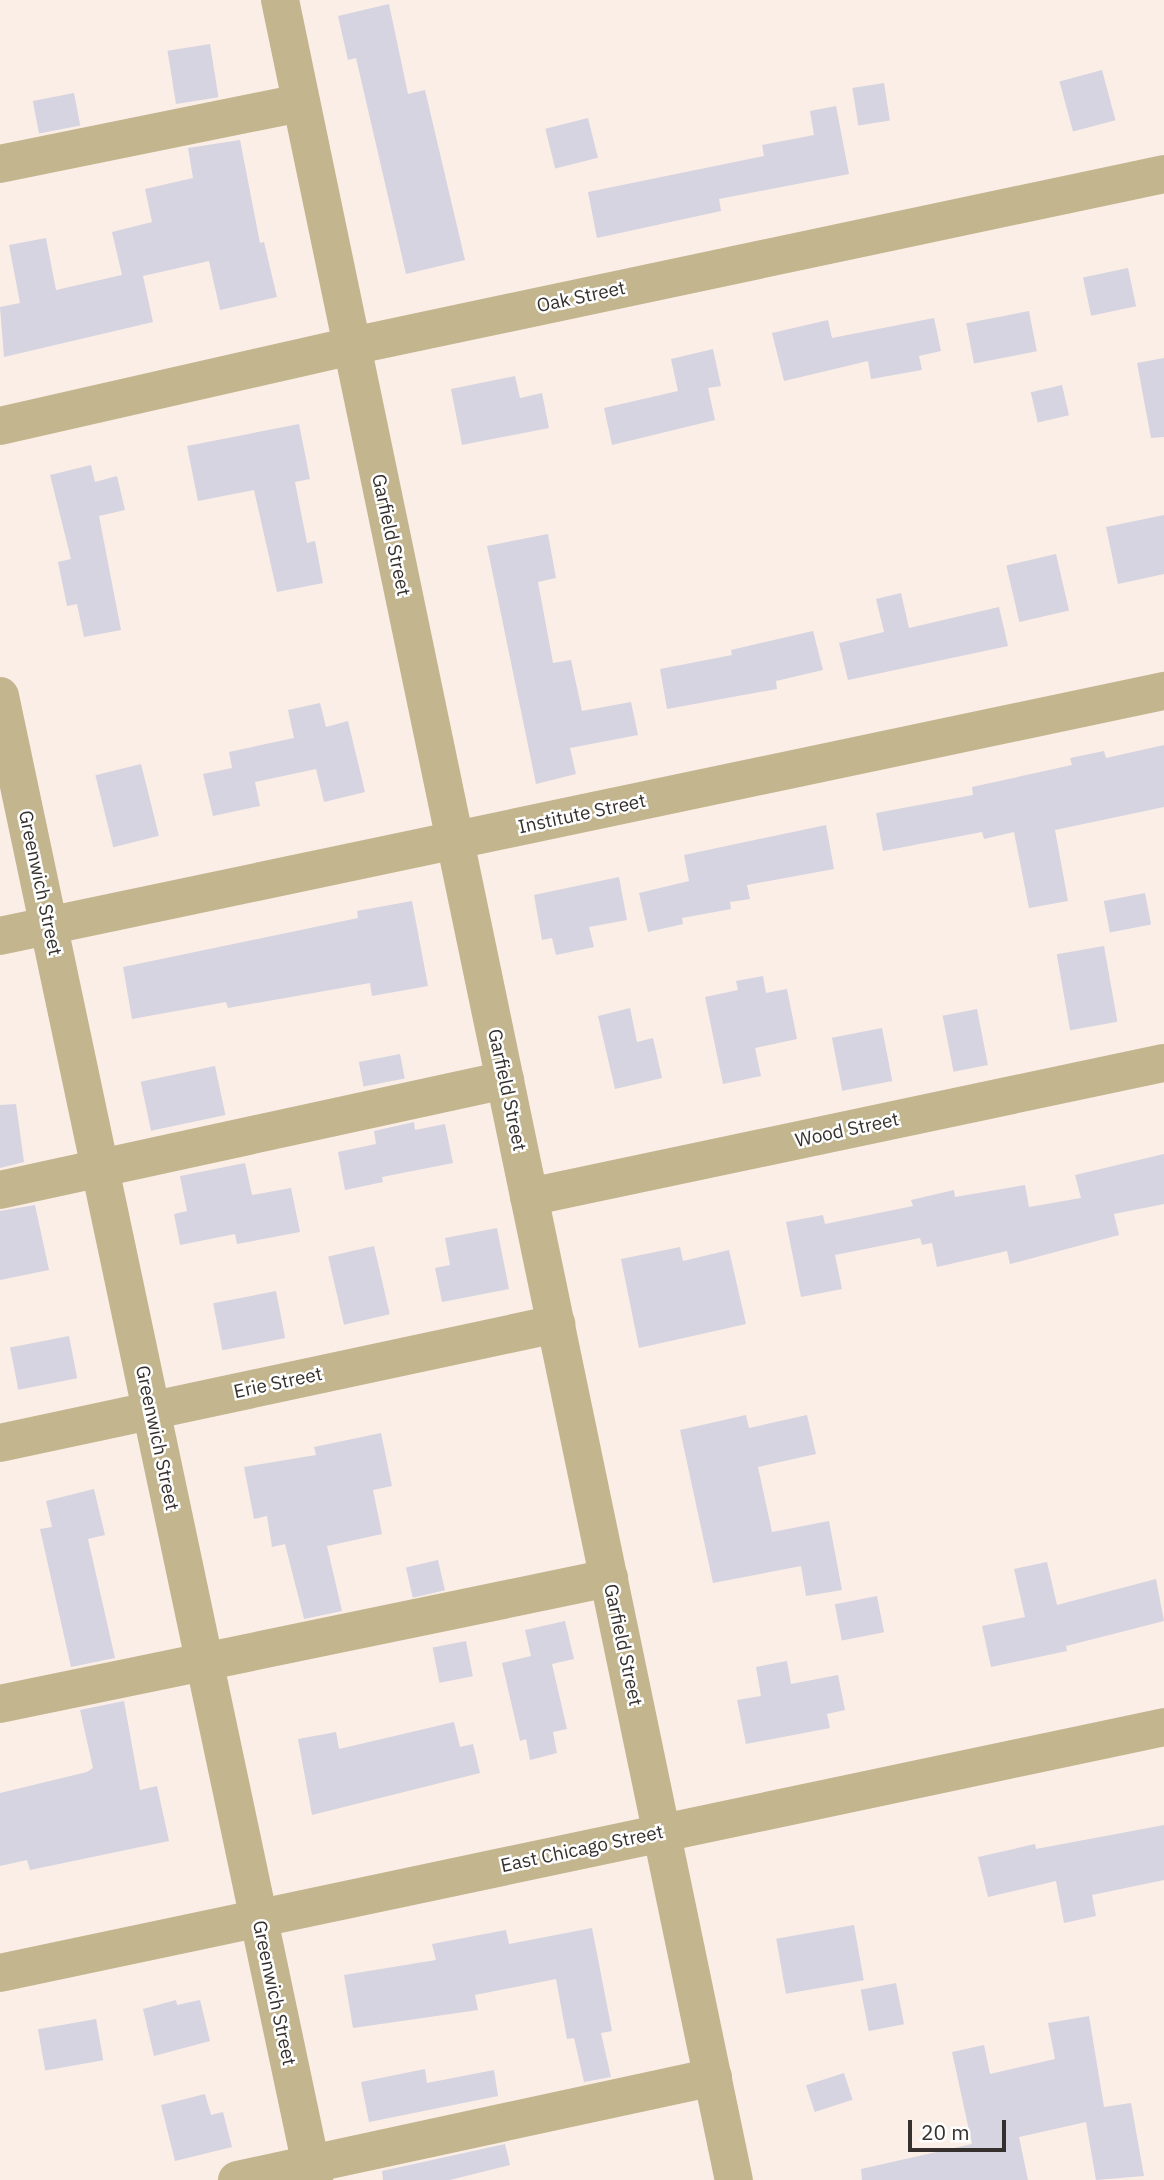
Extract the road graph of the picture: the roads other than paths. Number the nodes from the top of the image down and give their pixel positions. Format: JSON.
{"nodes":[{"id":1,"x":280,"y":0,"type":"edge"},
{"id":2,"x":301,"y":103,"type":"junction"},
{"id":3,"x":0,"y":164,"type":"edge"},
{"id":4,"x":1164,"y":174,"type":"edge"},
{"id":5,"x":352,"y":346,"type":"junction"},
{"id":6,"x":0,"y":426,"type":"edge"},
{"id":7,"x":1164,"y":691,"type":"edge"},
{"id":8,"x":0,"y":696,"type":"edge"},
{"id":9,"x":455,"y":841,"type":"junction"},
{"id":10,"x":49,"y":926,"type":"junction"},
{"id":11,"x":0,"y":936,"type":"edge"},
{"id":12,"x":1164,"y":1063,"type":"edge"},
{"id":13,"x":505,"y":1080,"type":"junction"},
{"id":14,"x":100,"y":1169,"type":"junction"},
{"id":15,"x":0,"y":1190,"type":"edge"},
{"id":16,"x":529,"y":1198,"type":"junction"},
{"id":17,"x":556,"y":1324,"type":"junction"},
{"id":18,"x":151,"y":1410,"type":"junction"},
{"id":19,"x":0,"y":1443,"type":"edge"},
{"id":20,"x":609,"y":1578,"type":"junction"},
{"id":21,"x":205,"y":1662,"type":"junction"},
{"id":22,"x":0,"y":1704,"type":"edge"},
{"id":23,"x":1164,"y":1727,"type":"edge"},
{"id":24,"x":662,"y":1832,"type":"junction"},
{"id":25,"x":259,"y":1918,"type":"junction"},
{"id":26,"x":0,"y":1973,"type":"edge"},
{"id":27,"x":713,"y":2077,"type":"junction"},
{"id":28,"x":312,"y":2172,"type":"edge"},
{"id":29,"x":237,"y":2180,"type":"edge"},
{"id":30,"x":734,"y":2180,"type":"edge"}],
"edges":[{"from":1,"to":2,"type":"street","name":"Garfield Street"},
{"from":2,"to":3,"type":"street"},
{"from":2,"to":5,"type":"street","name":"Garfield Street"},
{"from":4,"to":5,"type":"street","name":"Oak Street"},
{"from":5,"to":6,"type":"street","name":"Oak Street"},
{"from":5,"to":9,"type":"street","name":"Garfield Street"},
{"from":7,"to":9,"type":"street","name":"Institute Street"},
{"from":8,"to":10,"type":"street","name":"Greenwich Street"},
{"from":9,"to":10,"type":"street","name":"Institute Street"},
{"from":9,"to":13,"type":"street","name":"Garfield Street"},
{"from":10,"to":11,"type":"street","name":"Institute Street"},
{"from":10,"to":14,"type":"street","name":"Greenwich Street"},
{"from":12,"to":16,"type":"street","name":"Wood Street"},
{"from":13,"to":14,"type":"street"},
{"from":13,"to":16,"type":"street","name":"Garfield Street"},
{"from":14,"to":15,"type":"street"},
{"from":14,"to":18,"type":"street","name":"Greenwich Street"},
{"from":16,"to":17,"type":"street","name":"Garfield Street"},
{"from":17,"to":18,"type":"street","name":"Erie Street"},
{"from":17,"to":20,"type":"street","name":"Garfield Street"},
{"from":18,"to":19,"type":"street","name":"Erie Street"},
{"from":18,"to":21,"type":"street","name":"Greenwich Street"},
{"from":20,"to":21,"type":"street"},
{"from":20,"to":24,"type":"street","name":"Garfield Street"},
{"from":21,"to":22,"type":"street"},
{"from":21,"to":25,"type":"street","name":"Greenwich Street"},
{"from":23,"to":24,"type":"street","name":"East Chicago Street"},
{"from":24,"to":25,"type":"street","name":"East Chicago Street"},
{"from":24,"to":27,"type":"street","name":"Garfield Street"},
{"from":25,"to":26,"type":"street","name":"East Chicago Street"},
{"from":25,"to":28,"type":"street","name":"Greenwich Street"},
{"from":27,"to":28,"type":"street"},
{"from":27,"to":30,"type":"street","name":"Garfield Street"},
{"from":28,"to":29,"type":"street"}]}
